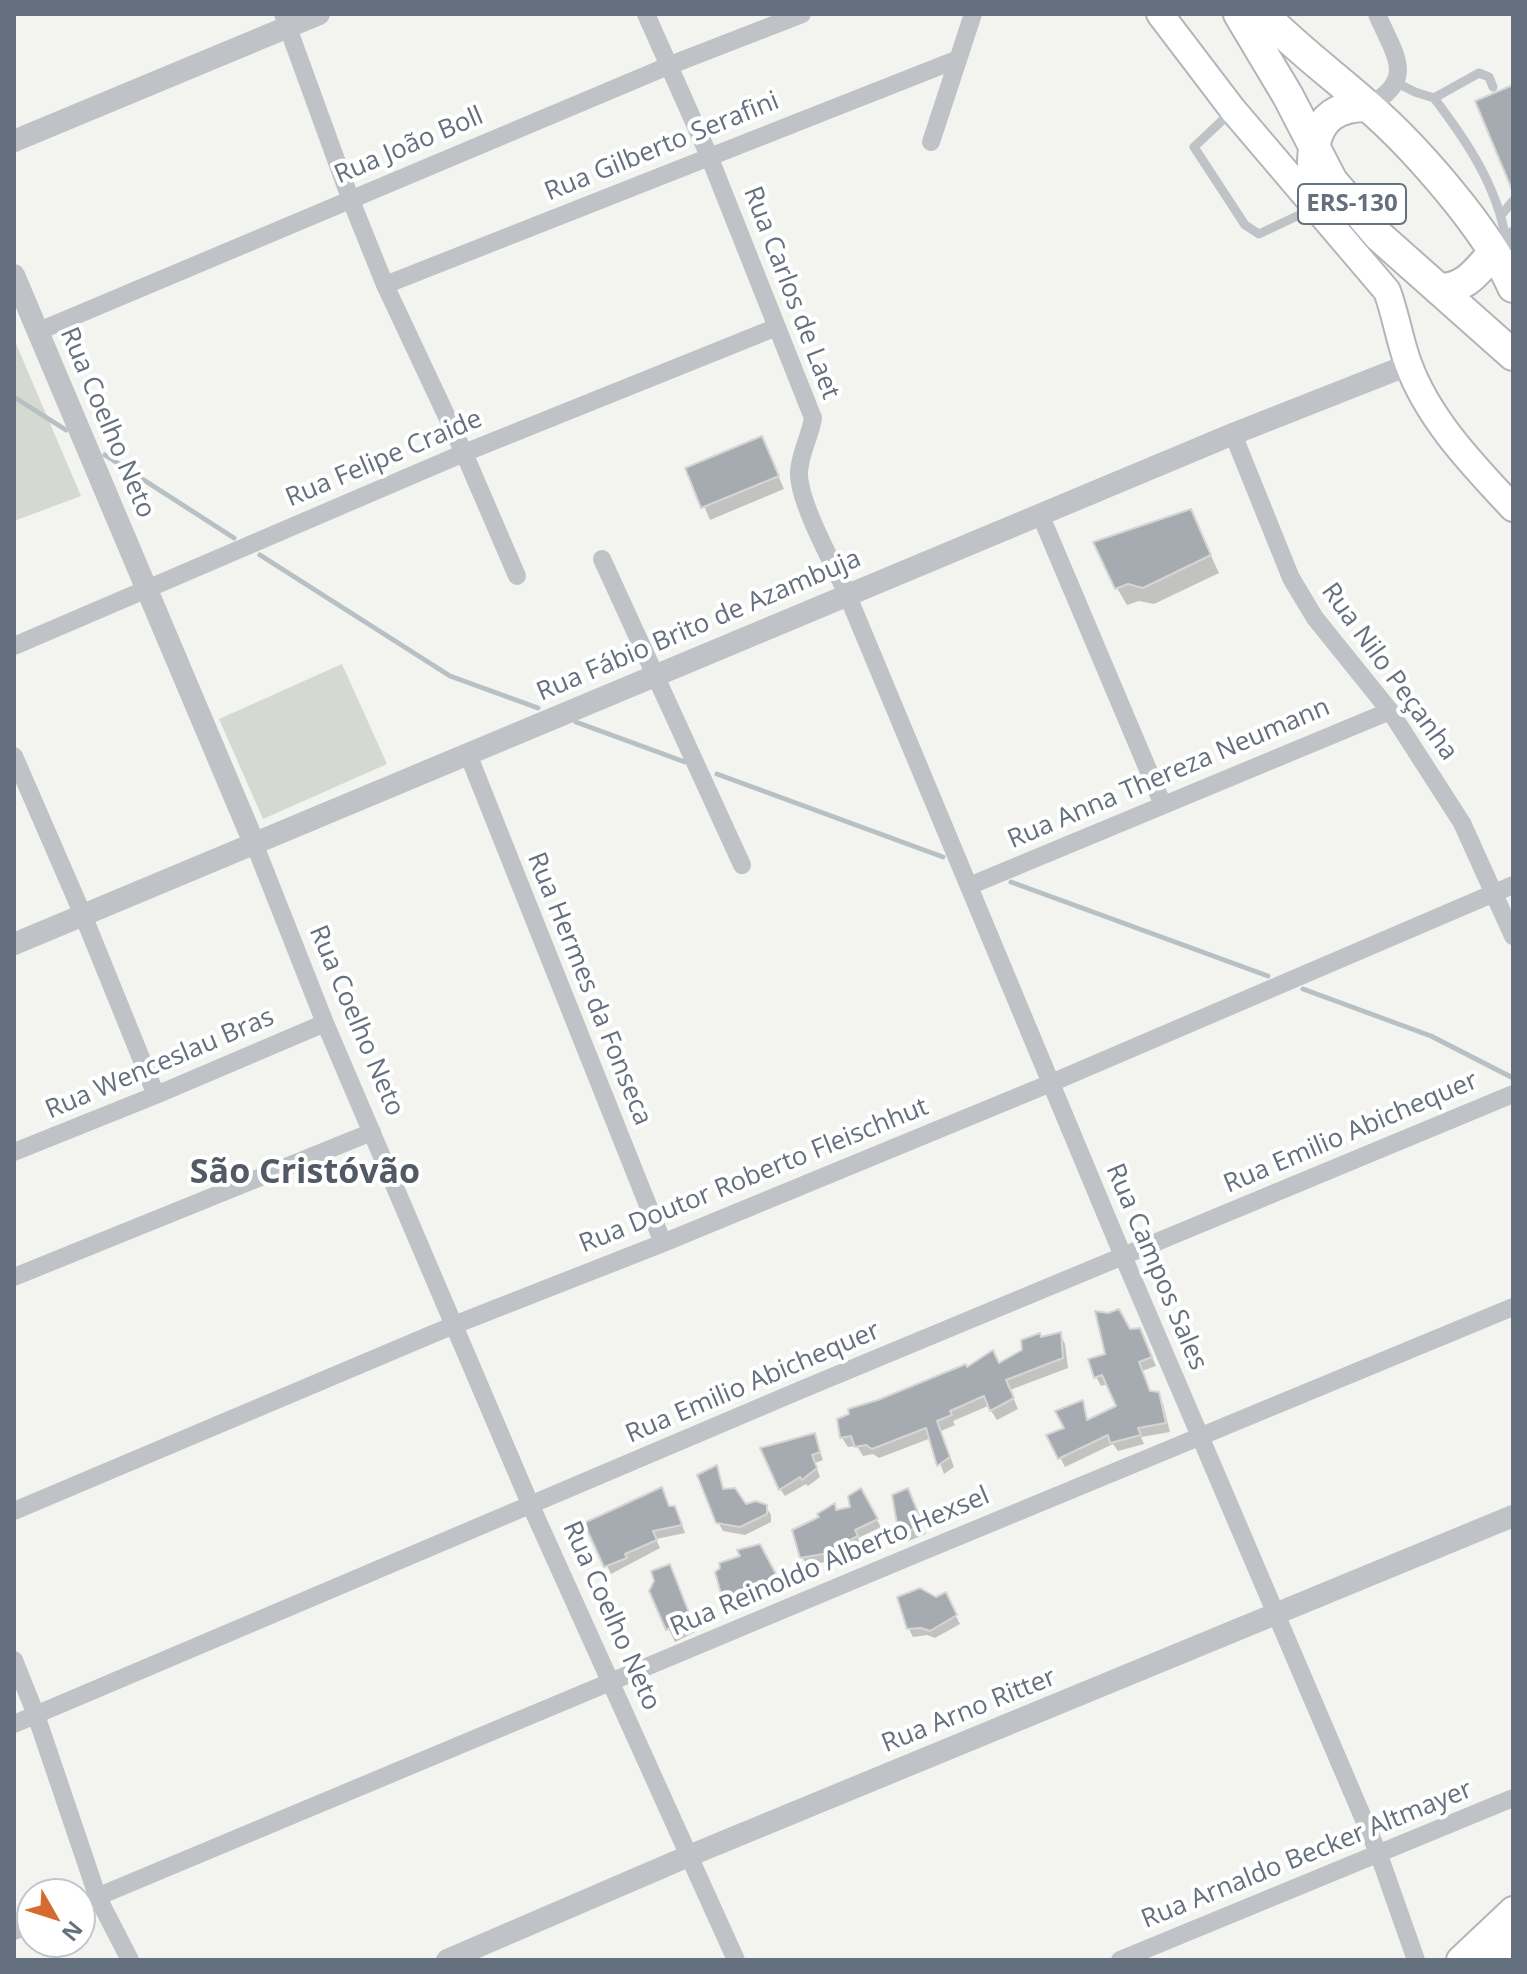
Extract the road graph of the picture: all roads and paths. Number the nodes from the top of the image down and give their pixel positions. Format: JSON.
{"nodes":[{"id":1,"x":319,"y":14,"type":"edge"},
{"id":2,"x":646,"y":14,"type":"edge"},
{"id":3,"x":802,"y":14,"type":"edge"},
{"id":4,"x":973,"y":14,"type":"edge"},
{"id":5,"x":1160,"y":14,"type":"edge"},
{"id":6,"x":1239,"y":14,"type":"edge"},
{"id":7,"x":1263,"y":14,"type":"edge"},
{"id":8,"x":1377,"y":14,"type":"edge"},
{"id":9,"x":285,"y":20,"type":"edge"},
{"id":10,"x":958,"y":59,"type":"junction"},
{"id":11,"x":668,"y":66,"type":"junction"},
{"id":12,"x":1397,"y":83,"type":"junction"},
{"id":13,"x":1493,"y":87,"type":"dead end"},
{"id":14,"x":1434,"y":98,"type":"junction"},
{"id":15,"x":1368,"y":106,"type":"junction"},
{"id":16,"x":1233,"y":110,"type":"junction"},
{"id":17,"x":14,"y":141,"type":"edge"},
{"id":18,"x":931,"y":142,"type":"dead end"},
{"id":19,"x":1312,"y":145,"type":"junction"},
{"id":20,"x":709,"y":156,"type":"junction"},
{"id":21,"x":350,"y":198,"type":"junction"},
{"id":22,"x":1513,"y":201,"type":"edge"},
{"id":23,"x":1316,"y":206,"type":"junction"},
{"id":24,"x":1502,"y":214,"type":"junction"},
{"id":25,"x":1504,"y":243,"type":"edge"},
{"id":26,"x":14,"y":275,"type":"edge"},
{"id":27,"x":385,"y":285,"type":"junction"},
{"id":28,"x":1513,"y":287,"type":"edge"},
{"id":29,"x":1439,"y":289,"type":"junction"},
{"id":30,"x":777,"y":327,"type":"junction"},
{"id":31,"x":39,"y":331,"type":"junction"},
{"id":32,"x":1513,"y":355,"type":"edge"},
{"id":33,"x":1408,"y":365,"type":"junction"},
{"id":34,"x":1233,"y":434,"type":"junction"},
{"id":35,"x":464,"y":453,"type":"junction"},
{"id":36,"x":1513,"y":508,"type":"edge"},
{"id":37,"x":1040,"y":514,"type":"junction"},
{"id":38,"x":602,"y":559,"type":"dead end"},
{"id":39,"x":517,"y":576,"type":"dead end"},
{"id":40,"x":146,"y":590,"type":"junction"},
{"id":41,"x":847,"y":594,"type":"junction"},
{"id":42,"x":14,"y":646,"type":"edge"},
{"id":43,"x":656,"y":676,"type":"junction"},
{"id":44,"x":1390,"y":711,"type":"junction"},
{"id":45,"x":468,"y":754,"type":"junction"},
{"id":46,"x":14,"y":756,"type":"edge"},
{"id":47,"x":1163,"y":805,"type":"junction"},
{"id":48,"x":254,"y":843,"type":"junction"},
{"id":49,"x":742,"y":865,"type":"dead end"},
{"id":50,"x":1513,"y":885,"type":"edge"},
{"id":51,"x":969,"y":886,"type":"junction"},
{"id":52,"x":1495,"y":893,"type":"junction"},
{"id":53,"x":83,"y":915,"type":"junction"},
{"id":54,"x":1513,"y":936,"type":"edge"},
{"id":55,"x":14,"y":944,"type":"edge"},
{"id":56,"x":325,"y":1023,"type":"junction"},
{"id":57,"x":1051,"y":1083,"type":"junction"},
{"id":58,"x":1513,"y":1094,"type":"edge"},
{"id":59,"x":156,"y":1095,"type":"junction"},
{"id":60,"x":372,"y":1132,"type":"junction"},
{"id":61,"x":14,"y":1152,"type":"edge"},
{"id":62,"x":663,"y":1243,"type":"junction"},
{"id":63,"x":1123,"y":1256,"type":"junction"},
{"id":64,"x":14,"y":1277,"type":"edge"},
{"id":65,"x":1513,"y":1307,"type":"edge"},
{"id":66,"x":454,"y":1325,"type":"junction"},
{"id":67,"x":1200,"y":1437,"type":"junction"},
{"id":68,"x":531,"y":1506,"type":"junction"},
{"id":69,"x":14,"y":1511,"type":"edge"},
{"id":70,"x":1513,"y":1516,"type":"edge"},
{"id":71,"x":1275,"y":1614,"type":"junction"},
{"id":72,"x":14,"y":1660,"type":"edge"},
{"id":73,"x":610,"y":1682,"type":"junction"},
{"id":74,"x":36,"y":1715,"type":"junction"},
{"id":75,"x":14,"y":1724,"type":"edge"},
{"id":76,"x":1513,"y":1798,"type":"edge"},
{"id":77,"x":691,"y":1855,"type":"junction"},
{"id":78,"x":1379,"y":1855,"type":"junction"},
{"id":79,"x":98,"y":1898,"type":"junction"},
{"id":80,"x":1513,"y":1910,"type":"edge"},
{"id":81,"x":1513,"y":1938,"type":"edge"},
{"id":82,"x":130,"y":1960,"type":"edge"},
{"id":83,"x":447,"y":1960,"type":"edge"},
{"id":84,"x":736,"y":1960,"type":"edge"},
{"id":85,"x":1120,"y":1960,"type":"edge"},
{"id":86,"x":1416,"y":1960,"type":"edge"},
{"id":87,"x":1460,"y":1960,"type":"edge"},
{"id":88,"x":1489,"y":1960,"type":"edge"}],
"edges":[{"from":1,"to":9,"type":"street"},
{"from":2,"to":11,"type":"street","name":"Rua Carlos de Laet"},
{"from":3,"to":11,"type":"street","name":"Rua João Boll"},
{"from":4,"to":10,"type":"street"},
{"from":5,"to":16,"type":"main road"},
{"from":6,"to":19,"type":"main road","number":"ERS-130"},
{"from":7,"to":15,"type":"main road","number":"ERS-130"},
{"from":8,"to":12,"type":"street"},
{"from":9,"to":17,"type":"street"},
{"from":9,"to":21,"type":"street"},
{"from":10,"to":18,"type":"street"},
{"from":10,"to":20,"type":"street","name":"Rua Gilberto Serafini"},
{"from":11,"to":20,"type":"street","name":"Rua Carlos de Laet"},
{"from":11,"to":21,"type":"street","name":"Rua João Boll"},
{"from":12,"to":14,"type":"lane"},
{"from":12,"to":15,"type":"street"},
{"from":13,"to":14,"type":"lane"},
{"from":14,"to":24,"type":"lane"},
{"from":15,"to":19,"type":"main road"},
{"from":15,"to":25,"type":"main road","number":"ERS-130"},
{"from":16,"to":23,"type":"main road"},
{"from":16,"to":23,"type":"lane"},
{"from":19,"to":23,"type":"main road"},
{"from":19,"to":29,"type":"main road","number":"ERS-130"},
{"from":20,"to":27,"type":"street","name":"Rua Gilberto Serafini"},
{"from":20,"to":30,"type":"street","name":"Rua Carlos de Laet"},
{"from":21,"to":27,"type":"street"},
{"from":21,"to":31,"type":"street","name":"Rua João Boll"},
{"from":22,"to":24,"type":"lane"},
{"from":23,"to":33,"type":"main road"},
{"from":24,"to":25,"type":"lane"},
{"from":25,"to":28,"type":"main road","number":"ERS-130"},
{"from":25,"to":29,"type":"main road"},
{"from":26,"to":31,"type":"street","name":"Rua Coelho Neto"},
{"from":27,"to":35,"type":"street"},
{"from":29,"to":32,"type":"main road","number":"ERS-130"},
{"from":30,"to":35,"type":"street","name":"Rua Felipe Craide"},
{"from":30,"to":41,"type":"street","name":"Rua Carlos de Laet"},
{"from":31,"to":40,"type":"street","name":"Rua Coelho Neto"},
{"from":33,"to":34,"type":"street","name":"Rua Fábio Brito de Azambuja"},
{"from":33,"to":36,"type":"main road"},
{"from":34,"to":37,"type":"street","name":"Rua Fábio Brito de Azambuja"},
{"from":34,"to":44,"type":"street","name":"Rua Nilo Peçanha"},
{"from":35,"to":39,"type":"street"},
{"from":35,"to":40,"type":"street","name":"Rua Felipe Craide"},
{"from":37,"to":41,"type":"street","name":"Rua Fábio Brito de Azambuja"},
{"from":37,"to":47,"type":"street"},
{"from":38,"to":43,"type":"street"},
{"from":40,"to":42,"type":"street","name":"Rua Felipe Craide"},
{"from":40,"to":48,"type":"street","name":"Rua Coelho Neto"},
{"from":41,"to":43,"type":"street","name":"Rua Fábio Brito de Azambuja"},
{"from":41,"to":51,"type":"street","name":"Rua Campos Sales"},
{"from":43,"to":45,"type":"street","name":"Rua Fábio Brito de Azambuja"},
{"from":43,"to":49,"type":"street"},
{"from":44,"to":47,"type":"street","name":"Rua Anna Thereza Neumann"},
{"from":44,"to":52,"type":"street","name":"Rua Nilo Peçanha"},
{"from":45,"to":48,"type":"street","name":"Rua Fábio Brito de Azambuja"},
{"from":45,"to":62,"type":"street","name":"Rua Hermes da Fonseca"},
{"from":46,"to":53,"type":"street"},
{"from":47,"to":51,"type":"street","name":"Rua Anna Thereza Neumann"},
{"from":48,"to":53,"type":"street","name":"Rua Fábio Brito de Azambuja"},
{"from":48,"to":56,"type":"street","name":"Rua Coelho Neto"},
{"from":50,"to":52,"type":"street","name":"Rua Doutor Roberto Fleischhut"},
{"from":51,"to":57,"type":"street","name":"Rua Campos Sales"},
{"from":52,"to":54,"type":"street","name":"Rua Nilo Peçanha"},
{"from":52,"to":57,"type":"street","name":"Rua Doutor Roberto Fleischhut"},
{"from":53,"to":55,"type":"street","name":"Rua Fábio Brito de Azambuja"},
{"from":53,"to":59,"type":"street"},
{"from":56,"to":59,"type":"street","name":"Rua Wenceslau Bras"},
{"from":56,"to":60,"type":"street","name":"Rua Coelho Neto"},
{"from":57,"to":62,"type":"street","name":"Rua Doutor Roberto Fleischhut"},
{"from":57,"to":63,"type":"street","name":"Rua Campos Sales"},
{"from":58,"to":63,"type":"street","name":"Rua Emilio Abichequer"},
{"from":59,"to":61,"type":"street","name":"Rua Wenceslau Bras"},
{"from":60,"to":64,"type":"street"},
{"from":60,"to":66,"type":"street","name":"Rua Coelho Neto"},
{"from":62,"to":66,"type":"street","name":"Rua Doutor Roberto Fleischhut"},
{"from":63,"to":67,"type":"street","name":"Rua Campos Sales"},
{"from":63,"to":68,"type":"street","name":"Rua Emilio Abichequer"},
{"from":65,"to":67,"type":"street","name":"Rua Reinoldo Alberto Hexsel"},
{"from":66,"to":68,"type":"street","name":"Rua Coelho Neto"},
{"from":66,"to":69,"type":"street","name":"Rua Doutor Roberto Fleischhut"},
{"from":67,"to":71,"type":"street","name":"Rua Campos Sales"},
{"from":67,"to":73,"type":"street","name":"Rua Reinoldo Alberto Hexsel"},
{"from":68,"to":73,"type":"street","name":"Rua Coelho Neto"},
{"from":68,"to":74,"type":"street","name":"Rua Emilio Abichequer"},
{"from":70,"to":71,"type":"street","name":"Rua Arno Ritter"},
{"from":71,"to":77,"type":"street","name":"Rua Arno Ritter"},
{"from":71,"to":78,"type":"street","name":"Rua Campos Sales"},
{"from":72,"to":74,"type":"street"},
{"from":73,"to":77,"type":"street","name":"Rua Coelho Neto"},
{"from":73,"to":79,"type":"street","name":"Rua Reinoldo Alberto Hexsel"},
{"from":74,"to":75,"type":"street","name":"Rua Emilio Abichequer"},
{"from":74,"to":79,"type":"street"},
{"from":76,"to":78,"type":"street","name":"Rua Arnaldo Becker Altmayer"},
{"from":77,"to":83,"type":"street","name":"Rua Arno Ritter"},
{"from":77,"to":84,"type":"street","name":"Rua Coelho Neto"},
{"from":78,"to":85,"type":"street","name":"Rua Arnaldo Becker Altmayer"},
{"from":78,"to":86,"type":"street","name":"Rua Campos Sales"},
{"from":79,"to":82,"type":"street"},
{"from":80,"to":87,"type":"main road"},
{"from":81,"to":88,"type":"main road"}]}
